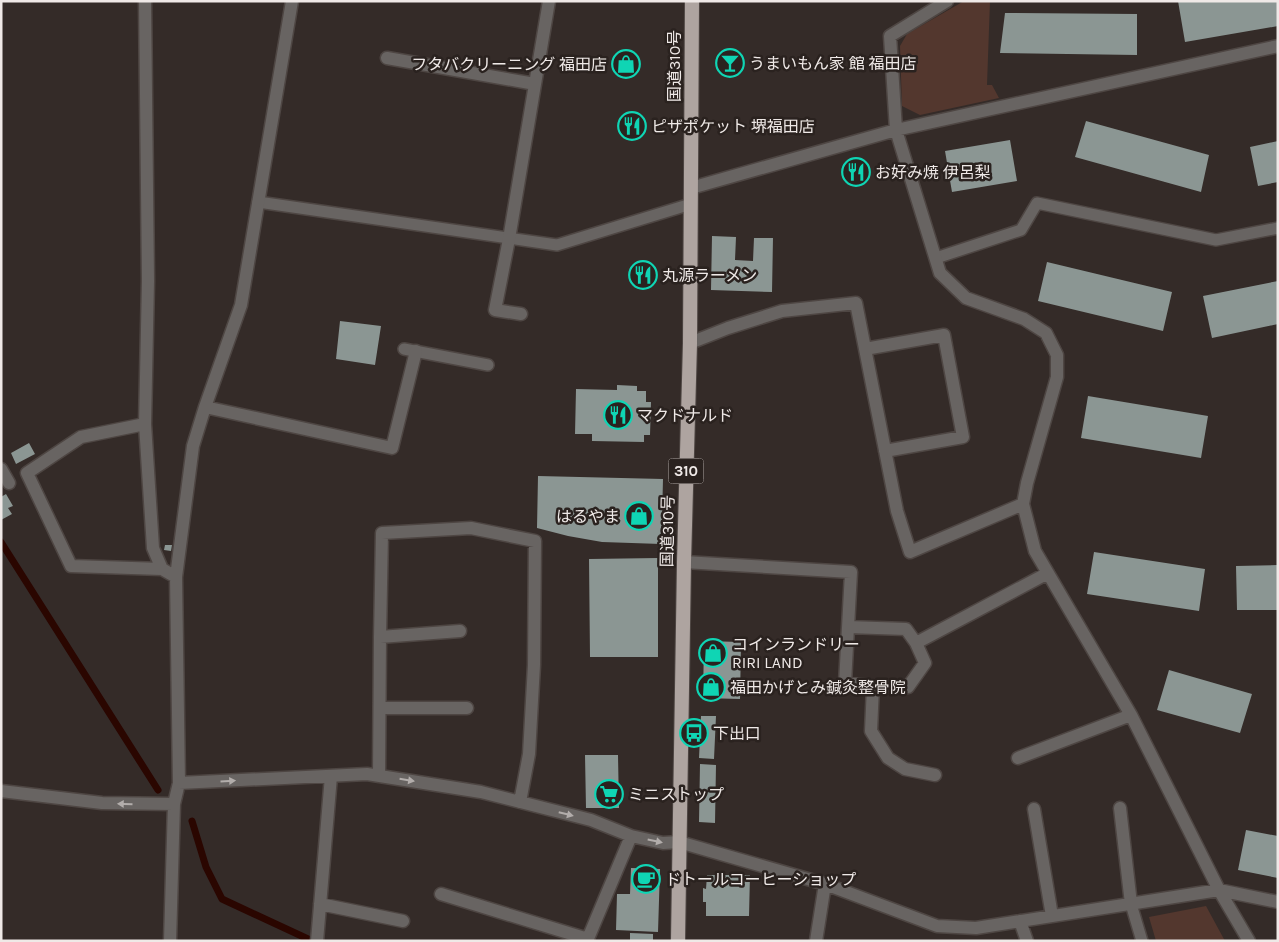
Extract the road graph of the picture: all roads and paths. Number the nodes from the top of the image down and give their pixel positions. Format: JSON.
{"nodes":[{"id":1,"x":145,"y":1,"type":"edge"},
{"id":2,"x":292,"y":1,"type":"edge"},
{"id":3,"x":549,"y":1,"type":"edge"},
{"id":4,"x":692,"y":1,"type":"edge"},
{"id":5,"x":947,"y":1,"type":"edge"},
{"id":6,"x":1278,"y":46,"type":"edge"},
{"id":7,"x":387,"y":58,"type":"dead end"},
{"id":8,"x":536,"y":84,"type":"junction"},
{"id":9,"x":896,"y":130,"type":"junction"},
{"id":10,"x":690,"y":188,"type":"junction"},
{"id":11,"x":258,"y":202,"type":"junction"},
{"id":12,"x":691,"y":204,"type":"junction"},
{"id":13,"x":1278,"y":228,"type":"edge"},
{"id":14,"x":509,"y":239,"type":"junction"},
{"id":15,"x":936,"y":258,"type":"junction"},
{"id":16,"x":521,"y":314,"type":"dead end"},
{"id":17,"x":690,"y":343,"type":"junction"},
{"id":18,"x":865,"y":349,"type":"junction"},
{"id":19,"x":410,"y":350,"type":"joint"},
{"id":20,"x":488,"y":365,"type":"dead end"},
{"id":21,"x":205,"y":407,"type":"junction"},
{"id":22,"x":145,"y":424,"type":"junction"},
{"id":23,"x":885,"y":451,"type":"junction"},
{"id":24,"x":1,"y":469,"type":"edge"},
{"id":25,"x":9,"y":483,"type":"dead end"},
{"id":26,"x":1023,"y":504,"type":"junction"},
{"id":27,"x":684,"y":562,"type":"junction"},
{"id":28,"x":162,"y":569,"type":"junction"},
{"id":29,"x":1048,"y":572,"type":"junction"},
{"id":30,"x":176,"y":577,"type":"junction"},
{"id":31,"x":848,"y":627,"type":"junction"},
{"id":32,"x":460,"y":631,"type":"dead end"},
{"id":33,"x":380,"y":637,"type":"junction"},
{"id":34,"x":916,"y":644,"type":"junction"},
{"id":35,"x":873,"y":686,"type":"junction"},
{"id":36,"x":380,"y":708,"type":"junction"},
{"id":37,"x":467,"y":708,"type":"dead end"},
{"id":38,"x":1131,"y":715,"type":"junction"},
{"id":39,"x":1018,"y":758,"type":"dead end"},
{"id":40,"x":935,"y":775,"type":"dead end"},
{"id":41,"x":331,"y":776,"type":"junction"},
{"id":42,"x":379,"y":776,"type":"junction"},
{"id":43,"x":179,"y":783,"type":"junction"},
{"id":44,"x":1,"y":791,"type":"edge"},
{"id":45,"x":520,"y":802,"type":"junction"},
{"id":46,"x":174,"y":804,"type":"junction"},
{"id":47,"x":1120,"y":808,"type":"dead end"},
{"id":48,"x":1034,"y":809,"type":"dead end"},
{"id":49,"x":631,"y":836,"type":"junction"},
{"id":50,"x":679,"y":842,"type":"junction"},
{"id":51,"x":826,"y":884,"type":"junction"},
{"id":52,"x":1219,"y":890,"type":"junction"},
{"id":53,"x":441,"y":894,"type":"dead end"},
{"id":54,"x":1278,"y":902,"type":"edge"},
{"id":55,"x":320,"y":904,"type":"junction"},
{"id":56,"x":1131,"y":904,"type":"junction"},
{"id":57,"x":1052,"y":916,"type":"junction"},
{"id":58,"x":403,"y":921,"type":"dead end"},
{"id":59,"x":1020,"y":921,"type":"junction"},
{"id":60,"x":587,"y":940,"type":"edge"},
{"id":61,"x":170,"y":941,"type":"edge"},
{"id":62,"x":316,"y":941,"type":"edge"},
{"id":63,"x":678,"y":941,"type":"edge"},
{"id":64,"x":816,"y":941,"type":"edge"},
{"id":65,"x":1026,"y":941,"type":"edge"},
{"id":66,"x":1142,"y":941,"type":"edge"},
{"id":67,"x":1249,"y":941,"type":"edge"}],
"edges":[{"from":1,"to":22,"type":"street"},
{"from":2,"to":11,"type":"street"},
{"from":3,"to":8,"type":"street"},
{"from":4,"to":10,"type":"highway","name":"国道310号","number":"310"},
{"from":5,"to":9,"type":"street"},
{"from":6,"to":9,"type":"street"},
{"from":7,"to":8,"type":"street"},
{"from":8,"to":14,"type":"street"},
{"from":9,"to":10,"type":"street"},
{"from":9,"to":15,"type":"street"},
{"from":10,"to":12,"type":"highway","name":"国道310号","number":"310"},
{"from":11,"to":14,"type":"lane"},
{"from":11,"to":21,"type":"street"},
{"from":12,"to":14,"type":"lane"},
{"from":12,"to":17,"type":"highway","name":"国道310号","number":"310"},
{"from":13,"to":15,"type":"lane"},
{"from":14,"to":16,"type":"street"},
{"from":15,"to":26,"type":"street"},
{"from":17,"to":18,"type":"street"},
{"from":17,"to":27,"type":"highway","name":"国道310号","number":"310"},
{"from":18,"to":23,"type":"street"},
{"from":18,"to":23,"type":"street"},
{"from":19,"to":20,"type":"lane"},
{"from":19,"to":21,"type":"street"},
{"from":21,"to":30,"type":"street"},
{"from":22,"to":28,"type":"street"},
{"from":22,"to":28,"type":"street"},
{"from":23,"to":26,"type":"street"},
{"from":24,"to":25,"type":"street"},
{"from":26,"to":29,"type":"street"},
{"from":27,"to":31,"type":"street"},
{"from":27,"to":50,"type":"highway","name":"国道310号","number":"310"},
{"from":28,"to":30,"type":"street"},
{"from":29,"to":34,"type":"street"},
{"from":29,"to":38,"type":"street"},
{"from":30,"to":43,"type":"street"},
{"from":31,"to":34,"type":"street"},
{"from":31,"to":35,"type":"street"},
{"from":32,"to":33,"type":"street"},
{"from":33,"to":36,"type":"street"},
{"from":33,"to":45,"type":"street"},
{"from":34,"to":35,"type":"street"},
{"from":35,"to":40,"type":"street"},
{"from":36,"to":37,"type":"street"},
{"from":36,"to":42,"type":"street"},
{"from":38,"to":39,"type":"street"},
{"from":38,"to":52,"type":"street"},
{"from":41,"to":42,"type":"street"},
{"from":43,"to":41,"type":"street","one_way":true},
{"from":41,"to":55,"type":"street"},
{"from":42,"to":45,"type":"street","one_way":true},
{"from":43,"to":46,"type":"street"},
{"from":46,"to":44,"type":"street","one_way":true},
{"from":45,"to":49,"type":"street","one_way":true},
{"from":46,"to":61,"type":"street"},
{"from":47,"to":56,"type":"street"},
{"from":48,"to":57,"type":"street"},
{"from":49,"to":50,"type":"street","one_way":true},
{"from":49,"to":60,"type":"street"},
{"from":50,"to":51,"type":"street"},
{"from":50,"to":63,"type":"highway","name":"国道310号","number":"310"},
{"from":51,"to":59,"type":"street"},
{"from":51,"to":64,"type":"street"},
{"from":52,"to":54,"type":"street"},
{"from":52,"to":56,"type":"street"},
{"from":52,"to":67,"type":"street"},
{"from":53,"to":60,"type":"street"},
{"from":55,"to":58,"type":"street"},
{"from":55,"to":62,"type":"street"},
{"from":56,"to":57,"type":"street"},
{"from":56,"to":66,"type":"lane"},
{"from":57,"to":59,"type":"street"},
{"from":59,"to":65,"type":"street"}]}
